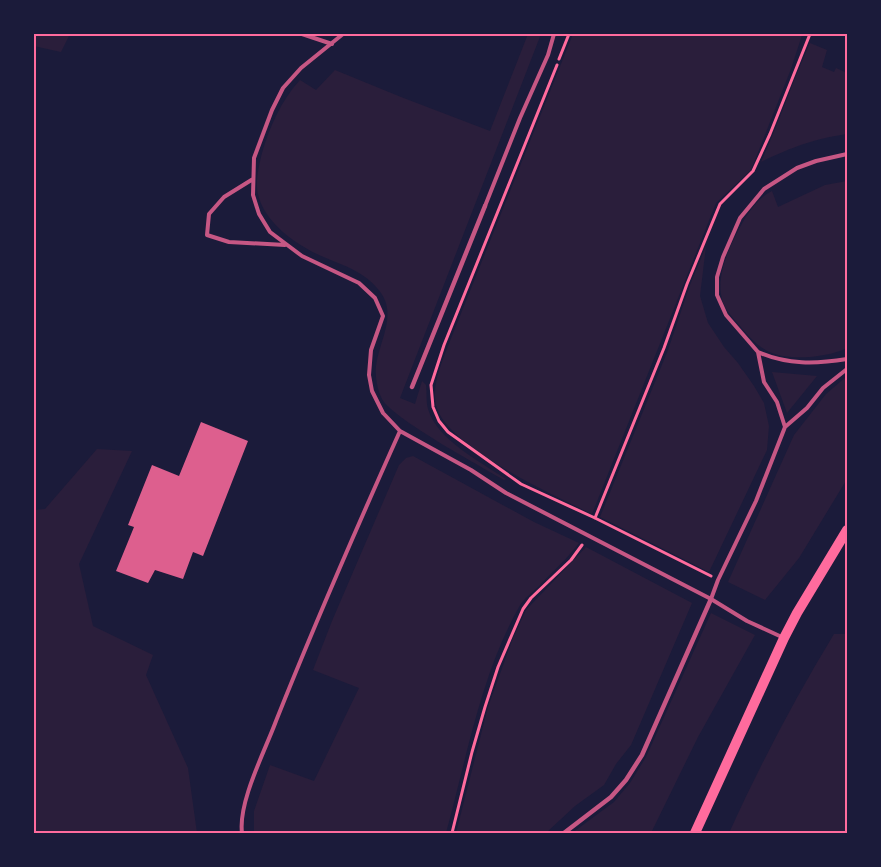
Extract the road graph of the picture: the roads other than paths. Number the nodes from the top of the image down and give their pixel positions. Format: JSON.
{"nodes":[{"id":1,"x":302,"y":34,"type":"edge"},
{"id":2,"x":343,"y":34,"type":"edge"},
{"id":3,"x":554,"y":34,"type":"edge"},
{"id":4,"x":332,"y":44,"type":"junction"},
{"id":5,"x":847,"y":154,"type":"edge"},
{"id":6,"x":253,"y":180,"type":"junction"},
{"id":7,"x":485,"y":206,"type":"joint"},
{"id":8,"x":287,"y":245,"type":"junction"},
{"id":9,"x":758,"y":352,"type":"junction"},
{"id":10,"x":847,"y":359,"type":"edge"},
{"id":11,"x":847,"y":369,"type":"edge"},
{"id":12,"x":412,"y":387,"type":"dead end"},
{"id":13,"x":785,"y":427,"type":"junction"},
{"id":14,"x":400,"y":431,"type":"junction"},
{"id":15,"x":847,"y":530,"type":"edge"},
{"id":16,"x":711,"y":599,"type":"junction"},
{"id":17,"x":784,"y":638,"type":"junction"},
{"id":18,"x":242,"y":833,"type":"edge"},
{"id":19,"x":564,"y":833,"type":"edge"},
{"id":20,"x":695,"y":833,"type":"edge"}],
"edges":[{"from":1,"to":4,"type":"lane"},
{"from":2,"to":4,"type":"lane"},
{"from":3,"to":7,"type":"lane"},
{"from":4,"to":6,"type":"lane"},
{"from":5,"to":9,"type":"lane"},
{"from":6,"to":8,"type":"lane"},
{"from":6,"to":8,"type":"lane"},
{"from":7,"to":12,"type":"street"},
{"from":8,"to":14,"type":"lane"},
{"from":9,"to":10,"type":"lane"},
{"from":9,"to":13,"type":"lane"},
{"from":11,"to":13,"type":"lane"},
{"from":13,"to":16,"type":"lane"},
{"from":14,"to":16,"type":"lane"},
{"from":14,"to":18,"type":"lane"},
{"from":15,"to":17,"type":"main road"},
{"from":16,"to":17,"type":"lane"},
{"from":16,"to":19,"type":"street"},
{"from":17,"to":20,"type":"main road"}]}
